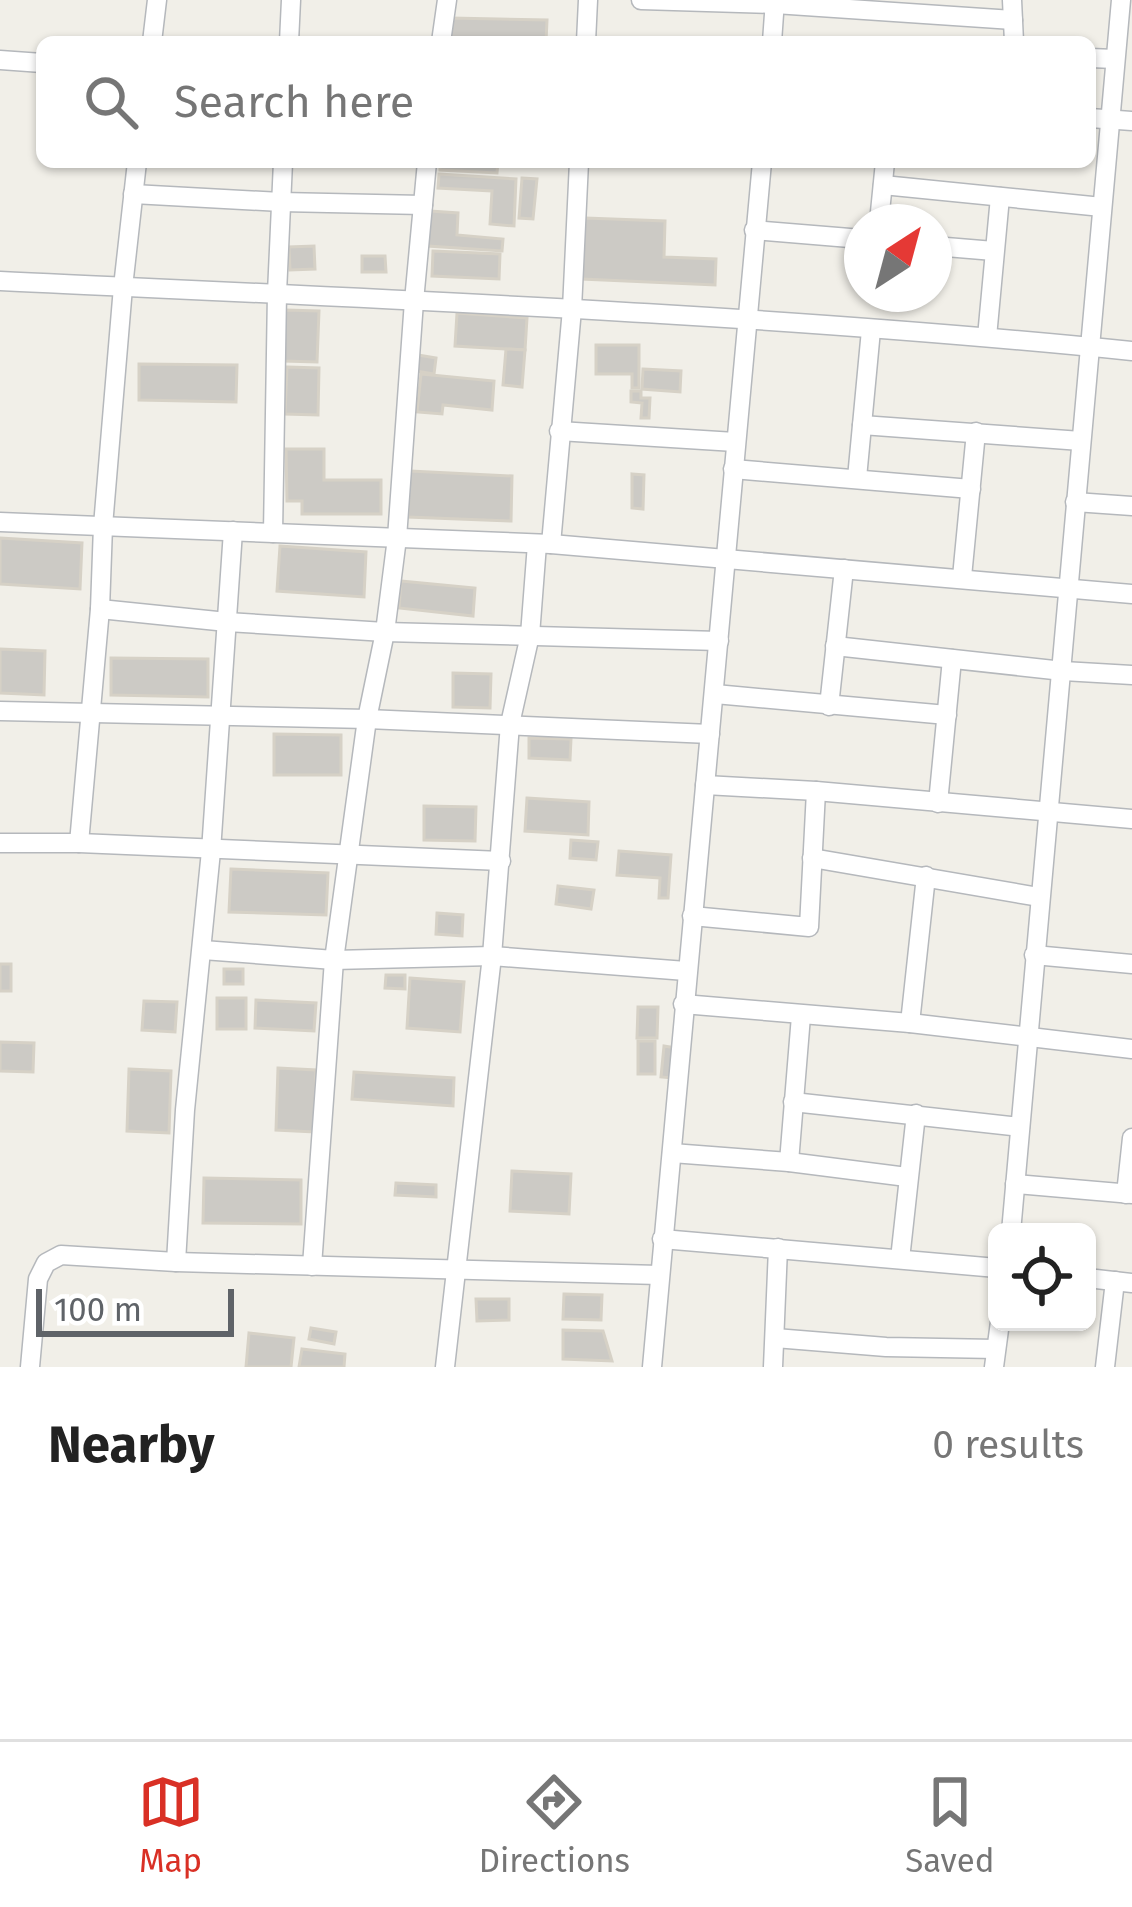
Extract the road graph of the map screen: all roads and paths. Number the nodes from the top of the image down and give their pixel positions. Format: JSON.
{"nodes":[{"id":1,"x":158,"y":0,"type":"edge"},
{"id":2,"x":292,"y":0,"type":"edge"},
{"id":3,"x":447,"y":0,"type":"edge"},
{"id":4,"x":588,"y":0,"type":"edge"},
{"id":5,"x":641,"y":0,"type":"edge"},
{"id":6,"x":1121,"y":0,"type":"edge"},
{"id":7,"x":775,"y":2,"type":"edge"},
{"id":8,"x":903,"y":6,"type":"edge"},
{"id":9,"x":1012,"y":10,"type":"edge"},
{"id":10,"x":1125,"y":35,"type":"edge"},
{"id":11,"x":153,"y":36,"type":"edge"},
{"id":12,"x":289,"y":36,"type":"edge"},
{"id":13,"x":442,"y":36,"type":"edge"},
{"id":14,"x":586,"y":36,"type":"edge"},
{"id":15,"x":772,"y":36,"type":"edge"},
{"id":16,"x":1096,"y":58,"type":"edge"},
{"id":17,"x":1115,"y":59,"type":"junction"},
{"id":18,"x":0,"y":60,"type":"edge"},
{"id":19,"x":36,"y":63,"type":"edge"},
{"id":20,"x":1100,"y":118,"type":"edge"},
{"id":21,"x":1132,"y":122,"type":"edge"},
{"id":22,"x":136,"y":168,"type":"edge"},
{"id":23,"x":283,"y":168,"type":"edge"},
{"id":24,"x":426,"y":168,"type":"edge"},
{"id":25,"x":579,"y":168,"type":"edge"},
{"id":26,"x":761,"y":168,"type":"edge"},
{"id":27,"x":884,"y":168,"type":"edge"},
{"id":28,"x":883,"y":184,"type":"junction"},
{"id":29,"x":133,"y":194,"type":"junction"},
{"id":30,"x":1000,"y":197,"type":"junction"},
{"id":31,"x":281,"y":202,"type":"junction"},
{"id":32,"x":881,"y":204,"type":"edge"},
{"id":33,"x":423,"y":205,"type":"junction"},
{"id":34,"x":1102,"y":207,"type":"junction"},
{"id":35,"x":754,"y":230,"type":"junction"},
{"id":36,"x":844,"y":238,"type":"edge"},
{"id":37,"x":952,"y":248,"type":"edge"},
{"id":38,"x":994,"y":251,"type":"junction"},
{"id":39,"x":0,"y":281,"type":"edge"},
{"id":40,"x":123,"y":287,"type":"junction"},
{"id":41,"x":277,"y":293,"type":"junction"},
{"id":42,"x":414,"y":301,"type":"junction"},
{"id":43,"x":572,"y":310,"type":"junction"},
{"id":44,"x":749,"y":320,"type":"junction"},
{"id":45,"x":871,"y":330,"type":"junction"},
{"id":46,"x":987,"y":337,"type":"junction"},
{"id":47,"x":1090,"y":346,"type":"junction"},
{"id":48,"x":1132,"y":351,"type":"edge"},
{"id":49,"x":862,"y":425,"type":"junction"},
{"id":50,"x":559,"y":431,"type":"junction"},
{"id":51,"x":976,"y":432,"type":"junction"},
{"id":52,"x":1081,"y":441,"type":"junction"},
{"id":53,"x":735,"y":442,"type":"junction"},
{"id":54,"x":734,"y":470,"type":"junction"},
{"id":55,"x":857,"y":478,"type":"junction"},
{"id":56,"x":971,"y":489,"type":"junction"},
{"id":57,"x":1075,"y":502,"type":"junction"},
{"id":58,"x":1132,"y":506,"type":"edge"},
{"id":59,"x":0,"y":522,"type":"edge"},
{"id":60,"x":103,"y":526,"type":"junction"},
{"id":61,"x":233,"y":531,"type":"junction"},
{"id":62,"x":273,"y":533,"type":"junction"},
{"id":63,"x":397,"y":538,"type":"junction"},
{"id":64,"x":544,"y":544,"type":"junction"},
{"id":65,"x":728,"y":558,"type":"junction"},
{"id":66,"x":844,"y":569,"type":"junction"},
{"id":67,"x":962,"y":578,"type":"junction"},
{"id":68,"x":1066,"y":587,"type":"junction"},
{"id":69,"x":1132,"y":594,"type":"edge"},
{"id":70,"x":100,"y":610,"type":"junction"},
{"id":71,"x":227,"y":622,"type":"junction"},
{"id":72,"x":385,"y":632,"type":"junction"},
{"id":73,"x":530,"y":635,"type":"junction"},
{"id":74,"x":718,"y":641,"type":"junction"},
{"id":75,"x":836,"y":646,"type":"junction"},
{"id":76,"x":952,"y":659,"type":"junction"},
{"id":77,"x":1063,"y":670,"type":"junction"},
{"id":78,"x":1132,"y":675,"type":"edge"},
{"id":79,"x":715,"y":694,"type":"junction"},
{"id":80,"x":829,"y":706,"type":"junction"},
{"id":81,"x":0,"y":711,"type":"edge"},
{"id":82,"x":88,"y":712,"type":"junction"},
{"id":83,"x":221,"y":715,"type":"junction"},
{"id":84,"x":947,"y":716,"type":"junction"},
{"id":85,"x":368,"y":718,"type":"junction"},
{"id":86,"x":510,"y":724,"type":"junction"},
{"id":87,"x":710,"y":734,"type":"junction"},
{"id":88,"x":705,"y":784,"type":"junction"},
{"id":89,"x":816,"y":791,"type":"junction"},
{"id":90,"x":938,"y":803,"type":"junction"},
{"id":91,"x":1047,"y":812,"type":"junction"},
{"id":92,"x":1132,"y":819,"type":"edge"},
{"id":93,"x":0,"y":843,"type":"edge"},
{"id":94,"x":79,"y":843,"type":"junction"},
{"id":95,"x":211,"y":851,"type":"junction"},
{"id":96,"x":350,"y":856,"type":"junction"},
{"id":97,"x":812,"y":858,"type":"junction"},
{"id":98,"x":501,"y":861,"type":"junction"},
{"id":99,"x":926,"y":876,"type":"junction"},
{"id":100,"x":1039,"y":897,"type":"junction"},
{"id":101,"x":692,"y":916,"type":"junction"},
{"id":102,"x":203,"y":950,"type":"junction"},
{"id":103,"x":1034,"y":955,"type":"junction"},
{"id":104,"x":492,"y":956,"type":"junction"},
{"id":105,"x":334,"y":960,"type":"junction"},
{"id":106,"x":1132,"y":964,"type":"edge"},
{"id":107,"x":686,"y":971,"type":"junction"},
{"id":108,"x":683,"y":1004,"type":"junction"},
{"id":109,"x":801,"y":1016,"type":"junction"},
{"id":110,"x":910,"y":1023,"type":"junction"},
{"id":111,"x":1026,"y":1037,"type":"junction"},
{"id":112,"x":1132,"y":1048,"type":"edge"},
{"id":113,"x":793,"y":1102,"type":"junction"},
{"id":114,"x":916,"y":1114,"type":"junction"},
{"id":115,"x":1020,"y":1127,"type":"junction"},
{"id":116,"x":1132,"y":1138,"type":"edge"},
{"id":117,"x":672,"y":1153,"type":"junction"},
{"id":118,"x":788,"y":1162,"type":"junction"},
{"id":119,"x":907,"y":1177,"type":"junction"},
{"id":120,"x":1015,"y":1184,"type":"junction"},
{"id":121,"x":1129,"y":1194,"type":"edge"},
{"id":122,"x":1012,"y":1223,"type":"edge"},
{"id":123,"x":662,"y":1239,"type":"junction"},
{"id":124,"x":778,"y":1248,"type":"junction"},
{"id":125,"x":900,"y":1259,"type":"junction"},
{"id":126,"x":176,"y":1262,"type":"junction"},
{"id":127,"x":312,"y":1266,"type":"junction"},
{"id":128,"x":988,"y":1267,"type":"edge"},
{"id":129,"x":458,"y":1268,"type":"junction"},
{"id":130,"x":659,"y":1274,"type":"junction"},
{"id":131,"x":1124,"y":1282,"type":"edge"},
{"id":132,"x":775,"y":1338,"type":"junction"},
{"id":133,"x":886,"y":1357,"type":"edge"},
{"id":134,"x":995,"y":1358,"type":"edge"},
{"id":135,"x":30,"y":1367,"type":"edge"},
{"id":136,"x":445,"y":1367,"type":"edge"},
{"id":137,"x":652,"y":1367,"type":"edge"},
{"id":138,"x":773,"y":1367,"type":"edge"},
{"id":139,"x":1106,"y":1367,"type":"edge"}],
"edges":[{"from":1,"to":11,"type":"street"},
{"from":2,"to":12,"type":"street"},
{"from":3,"to":13,"type":"street"},
{"from":4,"to":14,"type":"street"},
{"from":5,"to":7,"type":"street"},
{"from":6,"to":10,"type":"street"},
{"from":7,"to":8,"type":"street"},
{"from":7,"to":15,"type":"street"},
{"from":8,"to":9,"type":"street"},
{"from":10,"to":17,"type":"street"},
{"from":16,"to":17,"type":"street"},
{"from":17,"to":20,"type":"street"},
{"from":18,"to":19,"type":"street"},
{"from":20,"to":21,"type":"street"},
{"from":20,"to":34,"type":"street"},
{"from":22,"to":29,"type":"street"},
{"from":23,"to":31,"type":"street"},
{"from":24,"to":33,"type":"street"},
{"from":25,"to":43,"type":"street"},
{"from":26,"to":35,"type":"street"},
{"from":27,"to":28,"type":"street"},
{"from":28,"to":30,"type":"street"},
{"from":28,"to":32,"type":"street"},
{"from":29,"to":31,"type":"street"},
{"from":29,"to":40,"type":"street"},
{"from":30,"to":34,"type":"street"},
{"from":30,"to":38,"type":"street"},
{"from":31,"to":33,"type":"street"},
{"from":31,"to":41,"type":"street"},
{"from":33,"to":42,"type":"street"},
{"from":34,"to":47,"type":"street"},
{"from":35,"to":36,"type":"street"},
{"from":35,"to":44,"type":"street"},
{"from":37,"to":38,"type":"street"},
{"from":38,"to":46,"type":"street"},
{"from":39,"to":40,"type":"street"},
{"from":40,"to":41,"type":"street"},
{"from":40,"to":60,"type":"street"},
{"from":41,"to":42,"type":"street"},
{"from":41,"to":62,"type":"street"},
{"from":42,"to":43,"type":"street"},
{"from":42,"to":63,"type":"street"},
{"from":43,"to":44,"type":"street"},
{"from":43,"to":50,"type":"street"},
{"from":44,"to":45,"type":"street"},
{"from":44,"to":53,"type":"street"},
{"from":45,"to":46,"type":"street"},
{"from":45,"to":49,"type":"street"},
{"from":46,"to":47,"type":"street"},
{"from":47,"to":48,"type":"street"},
{"from":47,"to":52,"type":"street"},
{"from":49,"to":51,"type":"street"},
{"from":49,"to":55,"type":"street"},
{"from":50,"to":53,"type":"street"},
{"from":50,"to":64,"type":"street"},
{"from":51,"to":52,"type":"street"},
{"from":51,"to":56,"type":"street"},
{"from":52,"to":57,"type":"street"},
{"from":53,"to":54,"type":"street"},
{"from":54,"to":55,"type":"street"},
{"from":54,"to":65,"type":"street"},
{"from":55,"to":56,"type":"street"},
{"from":56,"to":67,"type":"street"},
{"from":57,"to":58,"type":"street"},
{"from":57,"to":68,"type":"street"},
{"from":59,"to":60,"type":"street"},
{"from":60,"to":61,"type":"street"},
{"from":60,"to":70,"type":"street"},
{"from":61,"to":62,"type":"street"},
{"from":61,"to":71,"type":"street"},
{"from":62,"to":63,"type":"street"},
{"from":63,"to":64,"type":"street"},
{"from":63,"to":72,"type":"street"},
{"from":64,"to":65,"type":"street"},
{"from":64,"to":73,"type":"street"},
{"from":65,"to":66,"type":"street"},
{"from":65,"to":74,"type":"street"},
{"from":66,"to":67,"type":"street"},
{"from":66,"to":75,"type":"street"},
{"from":67,"to":68,"type":"street"},
{"from":68,"to":69,"type":"street"},
{"from":68,"to":77,"type":"street"},
{"from":70,"to":71,"type":"street"},
{"from":70,"to":82,"type":"street"},
{"from":71,"to":72,"type":"street"},
{"from":71,"to":83,"type":"street"},
{"from":72,"to":73,"type":"street"},
{"from":72,"to":85,"type":"street"},
{"from":73,"to":74,"type":"street"},
{"from":73,"to":86,"type":"street"},
{"from":74,"to":79,"type":"street"},
{"from":75,"to":76,"type":"street"},
{"from":75,"to":80,"type":"street"},
{"from":76,"to":77,"type":"street"},
{"from":76,"to":84,"type":"street"},
{"from":77,"to":78,"type":"street"},
{"from":77,"to":91,"type":"street"},
{"from":79,"to":80,"type":"street"},
{"from":79,"to":87,"type":"street"},
{"from":80,"to":84,"type":"street"},
{"from":81,"to":82,"type":"street"},
{"from":82,"to":83,"type":"street"},
{"from":82,"to":94,"type":"street"},
{"from":83,"to":85,"type":"street"},
{"from":83,"to":95,"type":"street"},
{"from":84,"to":90,"type":"street"},
{"from":85,"to":86,"type":"street"},
{"from":85,"to":96,"type":"street"},
{"from":86,"to":87,"type":"street"},
{"from":86,"to":98,"type":"street"},
{"from":87,"to":88,"type":"street"},
{"from":88,"to":89,"type":"street"},
{"from":88,"to":101,"type":"street"},
{"from":89,"to":90,"type":"street"},
{"from":89,"to":97,"type":"street"},
{"from":90,"to":91,"type":"street"},
{"from":91,"to":92,"type":"street"},
{"from":91,"to":100,"type":"street"},
{"from":93,"to":94,"type":"street"},
{"from":94,"to":95,"type":"street"},
{"from":95,"to":96,"type":"street"},
{"from":95,"to":102,"type":"street"},
{"from":96,"to":98,"type":"street"},
{"from":96,"to":105,"type":"street"},
{"from":97,"to":99,"type":"street"},
{"from":97,"to":101,"type":"street"},
{"from":98,"to":104,"type":"street"},
{"from":99,"to":100,"type":"street"},
{"from":99,"to":110,"type":"street"},
{"from":100,"to":103,"type":"street"},
{"from":101,"to":107,"type":"street"},
{"from":102,"to":105,"type":"street"},
{"from":102,"to":126,"type":"street"},
{"from":103,"to":106,"type":"street"},
{"from":103,"to":111,"type":"street"},
{"from":104,"to":105,"type":"street"},
{"from":104,"to":107,"type":"street"},
{"from":104,"to":129,"type":"street"},
{"from":105,"to":127,"type":"street"},
{"from":107,"to":108,"type":"street"},
{"from":108,"to":109,"type":"street"},
{"from":108,"to":117,"type":"street"},
{"from":109,"to":110,"type":"street"},
{"from":109,"to":113,"type":"street"},
{"from":110,"to":111,"type":"street"},
{"from":111,"to":112,"type":"street"},
{"from":111,"to":115,"type":"street"},
{"from":113,"to":114,"type":"street"},
{"from":113,"to":118,"type":"street"},
{"from":114,"to":115,"type":"street"},
{"from":114,"to":119,"type":"street"},
{"from":115,"to":120,"type":"street"},
{"from":116,"to":121,"type":"street"},
{"from":117,"to":118,"type":"street"},
{"from":117,"to":123,"type":"street"},
{"from":118,"to":119,"type":"street"},
{"from":119,"to":125,"type":"street"},
{"from":120,"to":121,"type":"street"},
{"from":120,"to":122,"type":"street"},
{"from":123,"to":124,"type":"street"},
{"from":123,"to":130,"type":"street"},
{"from":124,"to":125,"type":"street"},
{"from":124,"to":132,"type":"street"},
{"from":125,"to":128,"type":"street"},
{"from":126,"to":127,"type":"street"},
{"from":126,"to":135,"type":"street"},
{"from":127,"to":129,"type":"street"},
{"from":129,"to":130,"type":"street"},
{"from":129,"to":136,"type":"street"},
{"from":130,"to":137,"type":"street"},
{"from":131,"to":139,"type":"street"},
{"from":132,"to":133,"type":"street"},
{"from":132,"to":138,"type":"street"},
{"from":133,"to":134,"type":"street"}]}
